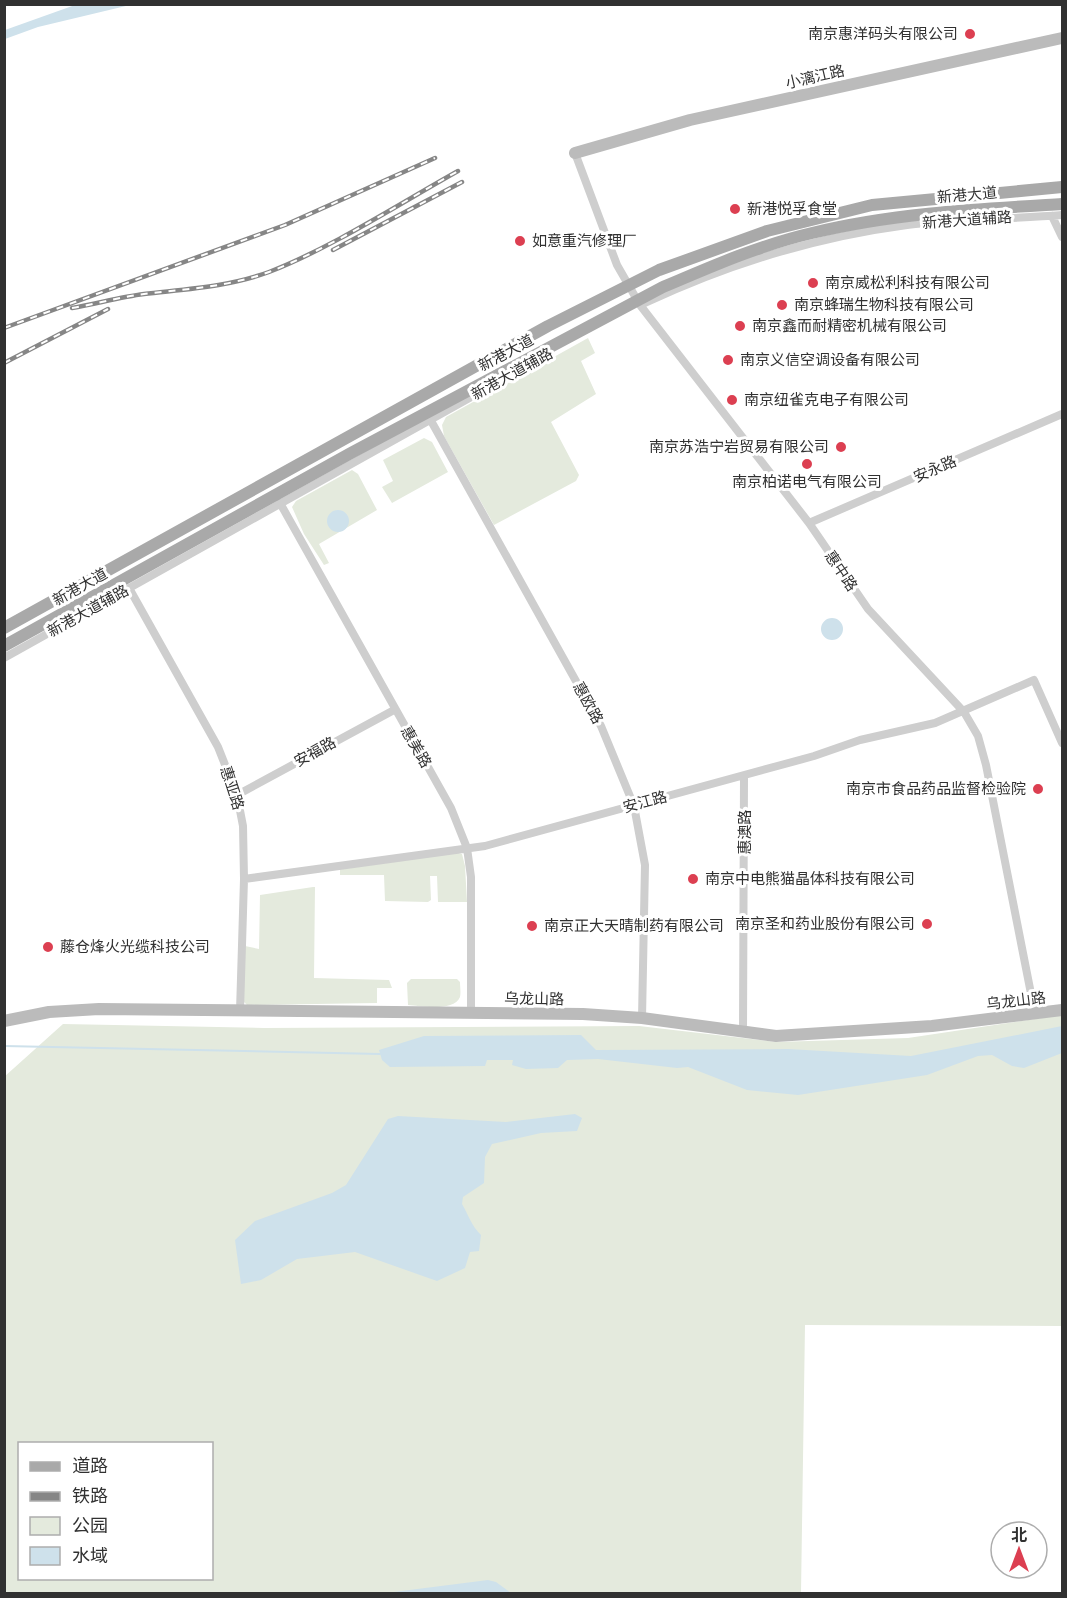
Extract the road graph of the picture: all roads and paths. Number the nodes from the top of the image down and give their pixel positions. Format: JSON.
{"nodes":[{"id":1,"x":1062,"y":38,"type":"edge"},
{"id":2,"x":575,"y":153,"type":"joint"},
{"id":3,"x":1062,"y":187,"type":"edge"},
{"id":4,"x":1062,"y":204,"type":"edge"},
{"id":5,"x":1062,"y":215,"type":"edge"},
{"id":6,"x":1052,"y":216,"type":"junction"},
{"id":7,"x":1062,"y":237,"type":"edge"},
{"id":8,"x":629,"y":285,"type":"junction"},
{"id":9,"x":639,"y":303,"type":"junction"},
{"id":10,"x":1062,"y":414,"type":"edge"},
{"id":11,"x":430,"y":419,"type":"junction"},
{"id":12,"x":280,"y":503,"type":"junction"},
{"id":13,"x":808,"y":523,"type":"junction"},
{"id":14,"x":129,"y":588,"type":"junction"},
{"id":15,"x":4,"y":628,"type":"edge"},
{"id":16,"x":4,"y":646,"type":"edge"},
{"id":17,"x":4,"y":658,"type":"edge"},
{"id":18,"x":394,"y":710,"type":"junction"},
{"id":19,"x":964,"y":712,"type":"junction"},
{"id":20,"x":1062,"y":743,"type":"edge"},
{"id":21,"x":744,"y":776,"type":"junction"},
{"id":22,"x":237,"y":795,"type":"junction"},
{"id":23,"x":634,"y":806,"type":"junction"},
{"id":24,"x":467,"y":848,"type":"junction"},
{"id":25,"x":244,"y":879,"type":"junction"},
{"id":26,"x":1062,"y":1010,"type":"edge"},
{"id":27,"x":240,"y":1011,"type":"junction"},
{"id":28,"x":471,"y":1013,"type":"junction"},
{"id":29,"x":1035,"y":1014,"type":"junction"},
{"id":30,"x":642,"y":1018,"type":"junction"},
{"id":31,"x":4,"y":1021,"type":"edge"},
{"id":32,"x":743,"y":1033,"type":"junction"}],
"edges":[{"from":1,"to":2,"type":"street","name":"小漓江路"},
{"from":2,"to":8,"type":"street","name":"惠中路"},
{"from":3,"to":8,"type":"main road","name":"新港大道"},
{"from":4,"to":9,"type":"main road","name":"新港大道"},
{"from":5,"to":6,"type":"street","name":"新港大道辅路"},
{"from":6,"to":7,"type":"street"},
{"from":6,"to":9,"type":"street","name":"新港大道辅路"},
{"from":8,"to":9,"type":"street","name":"惠中路"},
{"from":8,"to":15,"type":"main road","name":"新港大道"},
{"from":9,"to":11,"type":"street","name":"新港大道辅路"},
{"from":9,"to":13,"type":"street","name":"惠中路"},
{"from":9,"to":16,"type":"main road","name":"新港大道"},
{"from":10,"to":13,"type":"street","name":"安永路"},
{"from":11,"to":12,"type":"street","name":"新港大道辅路"},
{"from":11,"to":23,"type":"street","name":"惠欧路"},
{"from":12,"to":14,"type":"street","name":"新港大道辅路"},
{"from":12,"to":18,"type":"street","name":"惠美路"},
{"from":13,"to":19,"type":"street","name":"惠中路"},
{"from":14,"to":17,"type":"street","name":"新港大道辅路"},
{"from":14,"to":22,"type":"street","name":"惠亚路"},
{"from":18,"to":22,"type":"street","name":"安福路"},
{"from":18,"to":24,"type":"street","name":"惠美路"},
{"from":19,"to":20,"type":"street","name":"安江路"},
{"from":19,"to":21,"type":"street","name":"安江路"},
{"from":19,"to":29,"type":"street","name":"惠中路"},
{"from":21,"to":23,"type":"street","name":"安江路"},
{"from":21,"to":32,"type":"street","name":"惠澳路"},
{"from":22,"to":25,"type":"street","name":"惠亚路"},
{"from":23,"to":24,"type":"street","name":"安江路"},
{"from":23,"to":30,"type":"street","name":"惠欧路"},
{"from":24,"to":25,"type":"street","name":"安江路"},
{"from":24,"to":28,"type":"street","name":"惠美路"},
{"from":25,"to":27,"type":"street","name":"惠亚路"},
{"from":26,"to":29,"type":"street","name":"乌龙山路"},
{"from":27,"to":28,"type":"street","name":"乌龙山路"},
{"from":27,"to":31,"type":"street","name":"乌龙山路"},
{"from":28,"to":30,"type":"street","name":"乌龙山路"},
{"from":29,"to":32,"type":"street","name":"乌龙山路"},
{"from":30,"to":32,"type":"street","name":"乌龙山路"}]}
